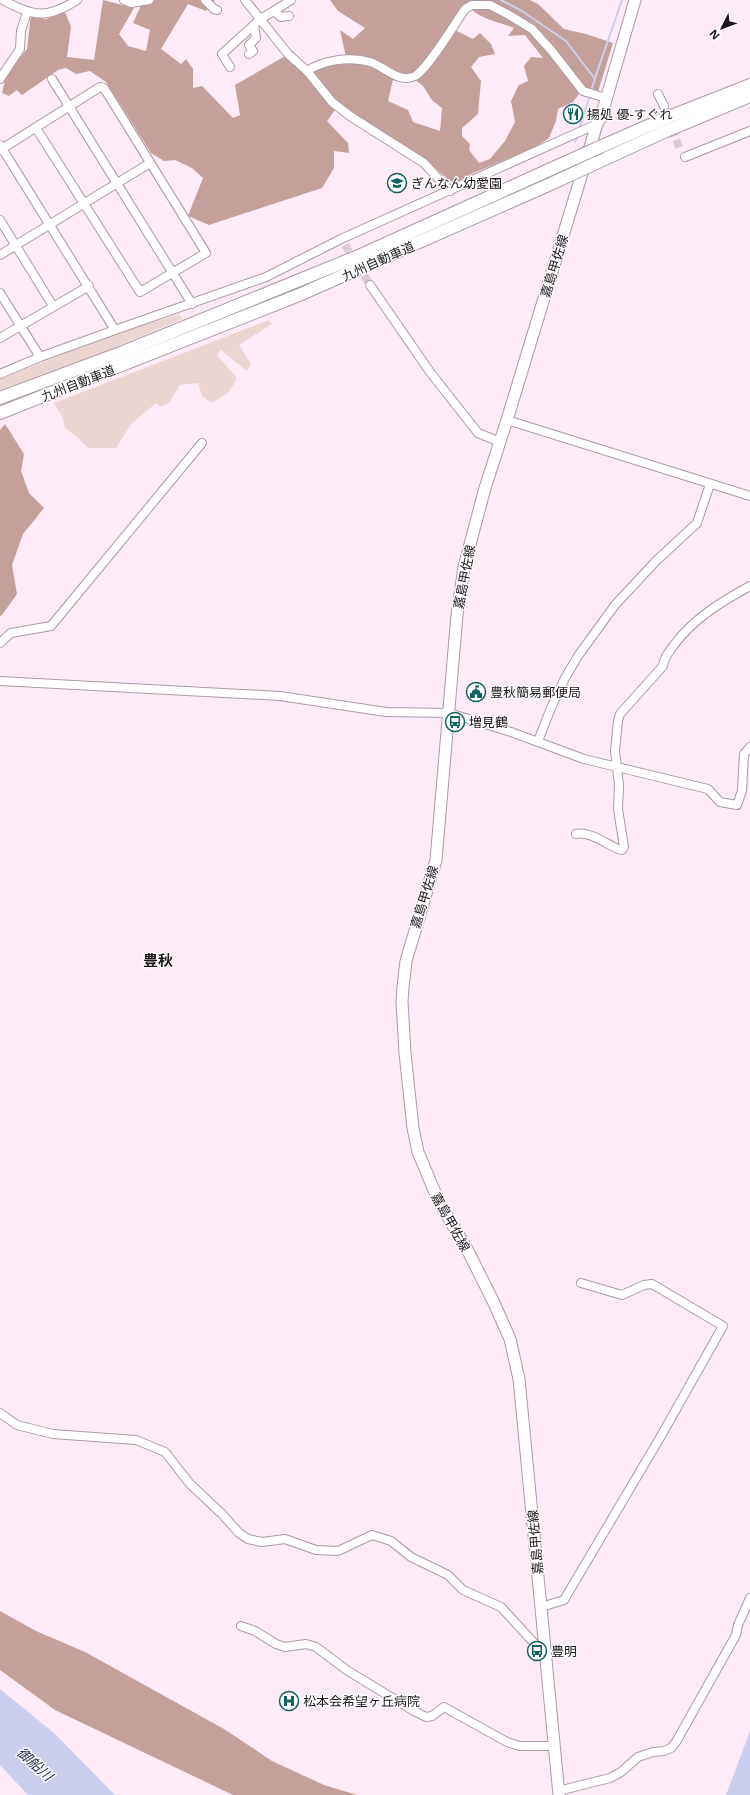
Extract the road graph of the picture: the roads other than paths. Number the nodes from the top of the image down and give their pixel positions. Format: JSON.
{"nodes":[{"id":1,"x":3,"y":0,"type":"edge"},
{"id":2,"x":77,"y":0,"type":"edge"},
{"id":3,"x":124,"y":0,"type":"edge"},
{"id":4,"x":149,"y":0,"type":"edge"},
{"id":5,"x":205,"y":0,"type":"edge"},
{"id":6,"x":245,"y":0,"type":"edge"},
{"id":7,"x":291,"y":0,"type":"edge"},
{"id":8,"x":635,"y":0,"type":"edge"},
{"id":9,"x":217,"y":10,"type":"dead end"},
{"id":10,"x":27,"y":12,"type":"junction"},
{"id":11,"x":274,"y":12,"type":"junction"},
{"id":12,"x":289,"y":16,"type":"dead end"},
{"id":13,"x":257,"y":22,"type":"junction"},
{"id":14,"x":249,"y":54,"type":"dead end"},
{"id":15,"x":230,"y":66,"type":"dead end"},
{"id":16,"x":307,"y":70,"type":"junction"},
{"id":17,"x":0,"y":79,"type":"edge"},
{"id":18,"x":52,"y":79,"type":"dead end"},
{"id":19,"x":750,"y":84,"type":"edge"},
{"id":20,"x":658,"y":94,"type":"dead end"},
{"id":21,"x":750,"y":96,"type":"edge"},
{"id":22,"x":603,"y":97,"type":"junction"},
{"id":23,"x":68,"y":106,"type":"junction"},
{"id":24,"x":664,"y":106,"type":"tunnel mouth"},
{"id":25,"x":597,"y":124,"type":"junction"},
{"id":26,"x":36,"y":128,"type":"junction"},
{"id":27,"x":750,"y":131,"type":"edge"},
{"id":28,"x":1,"y":148,"type":"edge"},
{"id":29,"x":685,"y":157,"type":"dead end"},
{"id":30,"x":150,"y":163,"type":"junction"},
{"id":31,"x":117,"y":183,"type":"junction"},
{"id":32,"x":450,"y":191,"type":"junction"},
{"id":33,"x":84,"y":204,"type":"junction"},
{"id":34,"x":0,"y":220,"type":"edge"},
{"id":35,"x":50,"y":224,"type":"junction"},
{"id":36,"x":16,"y":246,"type":"junction"},
{"id":37,"x":0,"y":256,"type":"edge"},
{"id":38,"x":173,"y":273,"type":"junction"},
{"id":39,"x":370,"y":285,"type":"tunnel mouth"},
{"id":40,"x":89,"y":286,"type":"junction"},
{"id":41,"x":0,"y":293,"type":"edge"},
{"id":42,"x":192,"y":304,"type":"junction"},
{"id":43,"x":53,"y":306,"type":"junction"},
{"id":44,"x":20,"y":326,"type":"junction"},
{"id":45,"x":115,"y":330,"type":"junction"},
{"id":46,"x":0,"y":338,"type":"edge"},
{"id":47,"x":40,"y":357,"type":"junction"},
{"id":48,"x":0,"y":374,"type":"edge"},
{"id":49,"x":0,"y":398,"type":"edge"},
{"id":50,"x":0,"y":412,"type":"edge"},
{"id":51,"x":507,"y":420,"type":"junction"},
{"id":52,"x":500,"y":442,"type":"junction"},
{"id":53,"x":202,"y":443,"type":"dead end"},
{"id":54,"x":710,"y":484,"type":"junction"},
{"id":55,"x":750,"y":496,"type":"edge"},
{"id":56,"x":750,"y":586,"type":"edge"},
{"id":57,"x":0,"y":643,"type":"edge"},
{"id":58,"x":0,"y":681,"type":"edge"},
{"id":59,"x":449,"y":714,"type":"junction"},
{"id":60,"x":538,"y":741,"type":"junction"},
{"id":61,"x":750,"y":747,"type":"edge"},
{"id":62,"x":617,"y":768,"type":"junction"},
{"id":63,"x":576,"y":834,"type":"dead end"},
{"id":64,"x":581,"y":1282,"type":"dead end"},
{"id":65,"x":0,"y":1413,"type":"edge"},
{"id":66,"x":750,"y":1598,"type":"edge"},
{"id":67,"x":541,"y":1607,"type":"junction"},
{"id":68,"x":241,"y":1626,"type":"dead end"},
{"id":69,"x":545,"y":1655,"type":"junction"},
{"id":70,"x":554,"y":1746,"type":"junction"},
{"id":71,"x":559,"y":1793,"type":"edge"}],
"edges":[{"from":1,"to":10,"type":"street"},
{"from":2,"to":10,"type":"street"},
{"from":3,"to":4,"type":"street"},
{"from":5,"to":9,"type":"street"},
{"from":6,"to":13,"type":"street"},
{"from":7,"to":11,"type":"street"},
{"from":8,"to":22,"type":"main road","name":"嘉島甲佐線"},
{"from":10,"to":17,"type":"street"},
{"from":11,"to":12,"type":"street"},
{"from":11,"to":13,"type":"street"},
{"from":13,"to":14,"type":"street"},
{"from":13,"to":15,"type":"street"},
{"from":13,"to":16,"type":"street"},
{"from":16,"to":22,"type":"street"},
{"from":16,"to":32,"type":"street"},
{"from":18,"to":23,"type":"street"},
{"from":19,"to":49,"type":"highway","name":"九州自動車道","bridge":true},
{"from":20,"to":24,"type":"street"},
{"from":21,"to":50,"type":"highway","name":"九州自動車道","bridge":true},
{"from":22,"to":25,"type":"main road","name":"嘉島甲佐線"},
{"from":23,"to":26,"type":"street"},
{"from":23,"to":30,"type":"street"},
{"from":23,"to":31,"type":"street"},
{"from":25,"to":32,"type":"street"},
{"from":25,"to":51,"type":"main road","name":"嘉島甲佐線"},
{"from":26,"to":28,"type":"street"},
{"from":26,"to":33,"type":"street"},
{"from":27,"to":29,"type":"street"},
{"from":28,"to":35,"type":"street"},
{"from":30,"to":31,"type":"street"},
{"from":30,"to":38,"type":"street"},
{"from":31,"to":33,"type":"street"},
{"from":31,"to":38,"type":"street"},
{"from":32,"to":42,"type":"street"},
{"from":33,"to":35,"type":"street"},
{"from":33,"to":38,"type":"street"},
{"from":34,"to":36,"type":"street"},
{"from":35,"to":36,"type":"street"},
{"from":35,"to":40,"type":"street"},
{"from":36,"to":37,"type":"street"},
{"from":36,"to":43,"type":"street"},
{"from":38,"to":42,"type":"street"},
{"from":39,"to":52,"type":"street"},
{"from":40,"to":43,"type":"street"},
{"from":40,"to":45,"type":"street"},
{"from":41,"to":44,"type":"street"},
{"from":42,"to":45,"type":"street"},
{"from":43,"to":44,"type":"street"},
{"from":44,"to":46,"type":"street"},
{"from":44,"to":47,"type":"street"},
{"from":45,"to":47,"type":"street"},
{"from":47,"to":48,"type":"street"},
{"from":51,"to":52,"type":"main road","name":"嘉島甲佐線"},
{"from":51,"to":54,"type":"street"},
{"from":52,"to":59,"type":"main road","name":"嘉島甲佐線"},
{"from":53,"to":57,"type":"street"},
{"from":54,"to":55,"type":"street"},
{"from":54,"to":60,"type":"street"},
{"from":56,"to":62,"type":"street"},
{"from":58,"to":59,"type":"street"},
{"from":59,"to":60,"type":"street"},
{"from":59,"to":67,"type":"main road","name":"嘉島甲佐線"},
{"from":60,"to":62,"type":"street"},
{"from":61,"to":62,"type":"street"},
{"from":62,"to":63,"type":"street"},
{"from":64,"to":67,"type":"street"},
{"from":65,"to":69,"type":"street"},
{"from":66,"to":71,"type":"street"},
{"from":67,"to":69,"type":"main road","name":"嘉島甲佐線"},
{"from":68,"to":70,"type":"street"},
{"from":69,"to":70,"type":"main road","name":"嘉島甲佐線"},
{"from":70,"to":71,"type":"main road","name":"嘉島甲佐線"}]}
